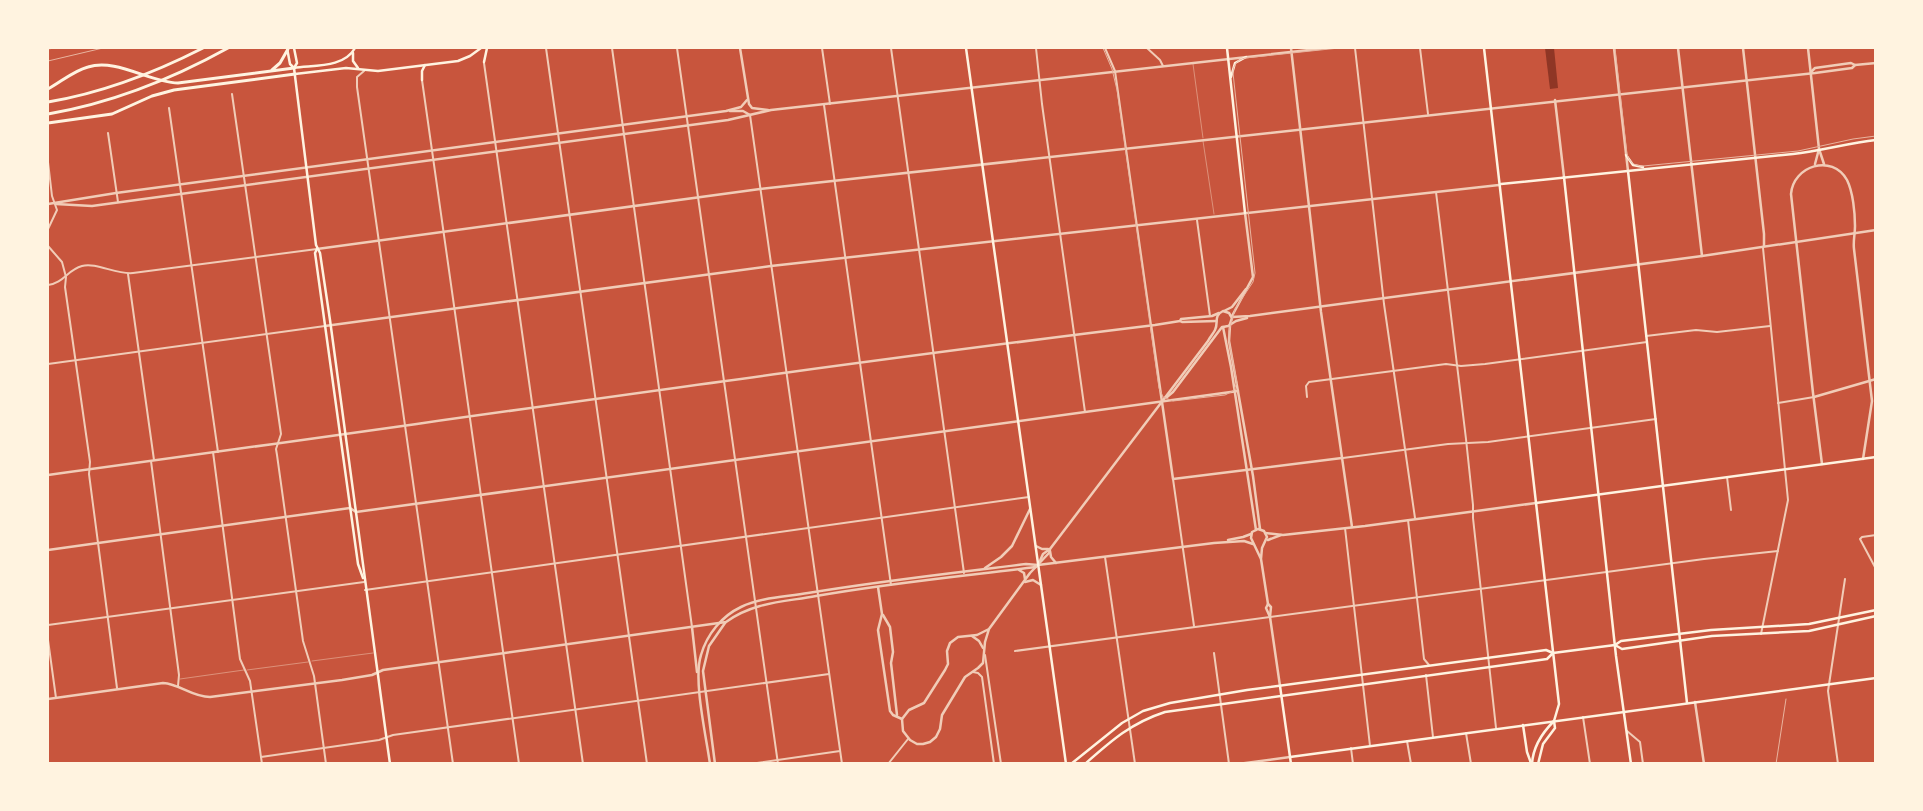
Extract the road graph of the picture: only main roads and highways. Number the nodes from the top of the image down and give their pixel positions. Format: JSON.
{"nodes":[{"id":1,"x":203,"y":48,"type":"edge"},
{"id":2,"x":228,"y":48,"type":"edge"},
{"id":3,"x":288,"y":48,"type":"edge"},
{"id":4,"x":294,"y":48,"type":"edge"},
{"id":5,"x":355,"y":48,"type":"edge"},
{"id":6,"x":481,"y":48,"type":"edge"},
{"id":7,"x":488,"y":48,"type":"edge"},
{"id":8,"x":966,"y":48,"type":"edge"},
{"id":9,"x":1227,"y":48,"type":"edge"},
{"id":10,"x":1484,"y":48,"type":"edge"},
{"id":11,"x":352,"y":52,"type":"junction"},
{"id":12,"x":1246,"y":57,"type":"road end"},
{"id":13,"x":484,"y":62,"type":"road end"},
{"id":14,"x":424,"y":65,"type":"junction"},
{"id":15,"x":294,"y":68,"type":"junction"},
{"id":16,"x":358,"y":68,"type":"junction"},
{"id":17,"x":271,"y":70,"type":"junction"},
{"id":18,"x":295,"y":74,"type":"junction"},
{"id":19,"x":1230,"y":79,"type":"junction"},
{"id":20,"x":422,"y":80,"type":"road end"},
{"id":21,"x":48,"y":89,"type":"edge"},
{"id":22,"x":48,"y":102,"type":"edge"},
{"id":23,"x":48,"y":114,"type":"edge"},
{"id":24,"x":48,"y":123,"type":"edge"},
{"id":25,"x":1876,"y":140,"type":"edge"},
{"id":26,"x":1626,"y":155,"type":"road end"},
{"id":27,"x":1647,"y":168,"type":"junction"},
{"id":28,"x":1628,"y":170,"type":"junction"},
{"id":29,"x":1564,"y":177,"type":"junction"},
{"id":30,"x":1501,"y":184,"type":"junction"},
{"id":31,"x":1245,"y":213,"type":"road end"},
{"id":32,"x":317,"y":249,"type":"junction"},
{"id":33,"x":1876,"y":457,"type":"edge"},
{"id":34,"x":1663,"y":486,"type":"junction"},
{"id":35,"x":1600,"y":495,"type":"junction"},
{"id":36,"x":1536,"y":503,"type":"junction"},
{"id":37,"x":364,"y":582,"type":"junction"},
{"id":38,"x":1876,"y":610,"type":"edge"},
{"id":39,"x":1876,"y":616,"type":"edge"},
{"id":40,"x":1679,"y":634,"type":"junction"},
{"id":41,"x":1680,"y":640,"type":"junction"},
{"id":42,"x":1615,"y":645,"type":"junction"},
{"id":43,"x":1553,"y":653,"type":"junction"},
{"id":44,"x":1876,"y":678,"type":"edge"},
{"id":45,"x":1280,"y":686,"type":"junction"},
{"id":46,"x":1281,"y":696,"type":"junction"},
{"id":47,"x":1687,"y":703,"type":"junction"},
{"id":48,"x":1623,"y":712,"type":"junction"},
{"id":49,"x":1554,"y":721,"type":"junction"},
{"id":50,"x":1523,"y":726,"type":"junction"},
{"id":51,"x":1290,"y":757,"type":"junction"},
{"id":52,"x":390,"y":764,"type":"edge"},
{"id":53,"x":1066,"y":764,"type":"edge"},
{"id":54,"x":1071,"y":764,"type":"edge"},
{"id":55,"x":1085,"y":764,"type":"edge"},
{"id":56,"x":1291,"y":764,"type":"edge"},
{"id":57,"x":1532,"y":764,"type":"edge"},
{"id":58,"x":1538,"y":764,"type":"edge"},
{"id":59,"x":1631,"y":764,"type":"edge"}],
"edges":[{"from":1,"to":22,"type":"highway"},
{"from":2,"to":23,"type":"highway"},
{"from":3,"to":15,"type":"main road"},
{"from":3,"to":17,"type":"highway"},
{"from":4,"to":15,"type":"main road"},
{"from":5,"to":11,"type":"main road"},
{"from":6,"to":14,"type":"main road"},
{"from":7,"to":13,"type":"main road"},
{"from":8,"to":53,"type":"main road"},
{"from":9,"to":19,"type":"main road"},
{"from":10,"to":30,"type":"main road"},
{"from":11,"to":15,"type":"main road"},
{"from":11,"to":16,"type":"main road"},
{"from":12,"to":19,"type":"main road"},
{"from":14,"to":16,"type":"main road"},
{"from":14,"to":20,"type":"main road"},
{"from":15,"to":17,"type":"highway"},
{"from":15,"to":18,"type":"main road"},
{"from":16,"to":18,"type":"main road"},
{"from":17,"to":21,"type":"highway"},
{"from":18,"to":24,"type":"highway"},
{"from":18,"to":32,"type":"main road"},
{"from":19,"to":31,"type":"main road"},
{"from":25,"to":27,"type":"main road"},
{"from":26,"to":27,"type":"main road"},
{"from":27,"to":28,"type":"main road"},
{"from":28,"to":29,"type":"main road"},
{"from":28,"to":34,"type":"main road"},
{"from":29,"to":30,"type":"main road"},
{"from":29,"to":35,"type":"main road"},
{"from":30,"to":36,"type":"main road"},
{"from":32,"to":37,"type":"main road"},
{"from":32,"to":37,"type":"main road"},
{"from":33,"to":34,"type":"main road"},
{"from":34,"to":35,"type":"main road"},
{"from":34,"to":40,"type":"main road"},
{"from":35,"to":36,"type":"main road"},
{"from":35,"to":42,"type":"main road"},
{"from":36,"to":43,"type":"main road"},
{"from":37,"to":52,"type":"main road"},
{"from":38,"to":40,"type":"main road"},
{"from":39,"to":41,"type":"main road"},
{"from":40,"to":41,"type":"main road"},
{"from":40,"to":42,"type":"main road"},
{"from":41,"to":42,"type":"main road"},
{"from":41,"to":47,"type":"main road"},
{"from":42,"to":43,"type":"main road"},
{"from":42,"to":48,"type":"main road"},
{"from":43,"to":45,"type":"main road"},
{"from":43,"to":46,"type":"main road"},
{"from":43,"to":49,"type":"main road"},
{"from":44,"to":47,"type":"main road"},
{"from":45,"to":46,"type":"main road"},
{"from":45,"to":54,"type":"main road"},
{"from":46,"to":51,"type":"main road"},
{"from":46,"to":55,"type":"main road"},
{"from":47,"to":48,"type":"main road"},
{"from":48,"to":49,"type":"main road"},
{"from":48,"to":59,"type":"main road"},
{"from":49,"to":50,"type":"main road"},
{"from":49,"to":57,"type":"main road"},
{"from":49,"to":58,"type":"main road"},
{"from":50,"to":51,"type":"main road"},
{"from":50,"to":57,"type":"main road"},
{"from":51,"to":56,"type":"main road"}]}
